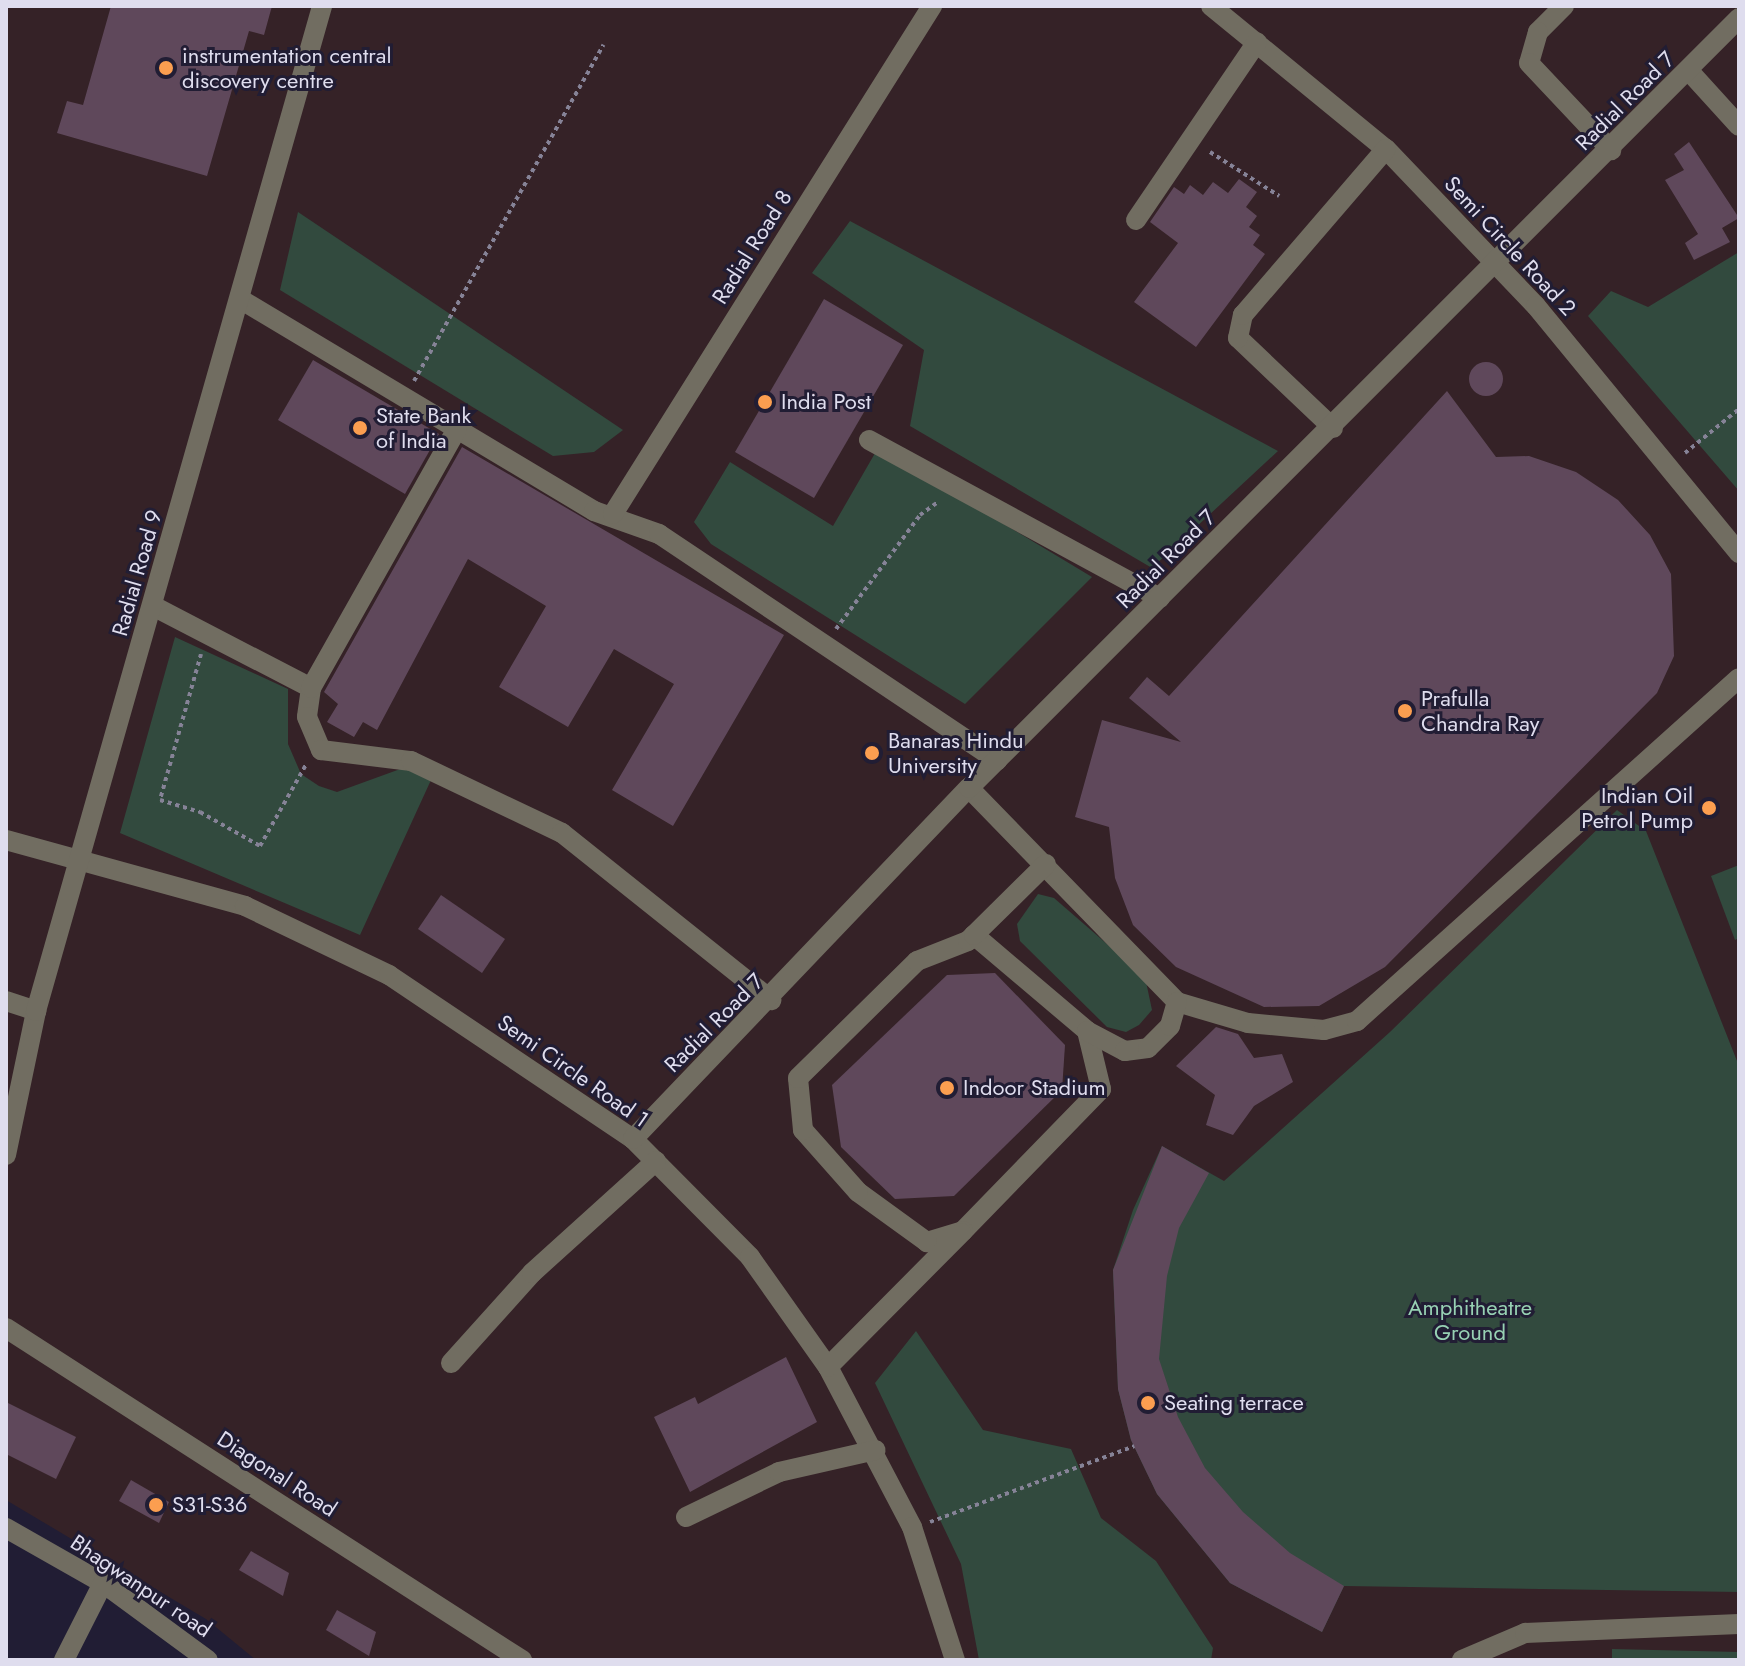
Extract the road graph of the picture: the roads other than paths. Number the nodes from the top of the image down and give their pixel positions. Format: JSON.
{"nodes":[{"id":1,"x":322,"y":6,"type":"edge"},
{"id":2,"x":932,"y":6,"type":"edge"},
{"id":3,"x":1211,"y":6,"type":"edge"},
{"id":4,"x":1564,"y":6,"type":"edge"},
{"id":5,"x":1739,"y":18,"type":"edge"},
{"id":6,"x":1257,"y":42,"type":"junction"},
{"id":7,"x":1689,"y":71,"type":"junction"},
{"id":8,"x":1739,"y":126,"type":"edge"},
{"id":9,"x":1386,"y":149,"type":"junction"},
{"id":10,"x":1611,"y":150,"type":"junction"},
{"id":11,"x":1136,"y":220,"type":"dead end"},
{"id":12,"x":1494,"y":262,"type":"junction"},
{"id":13,"x":240,"y":299,"type":"junction"},
{"id":14,"x":1333,"y":428,"type":"junction"},
{"id":15,"x":457,"y":429,"type":"junction"},
{"id":16,"x":869,"y":440,"type":"dead end"},
{"id":17,"x":613,"y":514,"type":"junction"},
{"id":18,"x":1739,"y":553,"type":"edge"},
{"id":19,"x":1160,"y":598,"type":"junction"},
{"id":20,"x":153,"y":606,"type":"junction"},
{"id":21,"x":1739,"y":678,"type":"edge"},
{"id":22,"x":311,"y":688,"type":"junction"},
{"id":23,"x":997,"y":760,"type":"junction"},
{"id":24,"x":969,"y":788,"type":"junction"},
{"id":25,"x":6,"y":840,"type":"edge"},
{"id":26,"x":83,"y":861,"type":"junction"},
{"id":27,"x":1046,"y":864,"type":"junction"},
{"id":28,"x":974,"y":935,"type":"junction"},
{"id":29,"x":771,"y":1000,"type":"junction"},
{"id":30,"x":6,"y":1001,"type":"edge"},
{"id":31,"x":1177,"y":1002,"type":"junction"},
{"id":32,"x":36,"y":1011,"type":"junction"},
{"id":33,"x":1087,"y":1031,"type":"junction"},
{"id":34,"x":633,"y":1139,"type":"junction"},
{"id":35,"x":6,"y":1155,"type":"edge"},
{"id":36,"x":656,"y":1161,"type":"junction"},
{"id":37,"x":963,"y":1231,"type":"junction"},
{"id":38,"x":6,"y":1328,"type":"edge"},
{"id":39,"x":451,"y":1363,"type":"dead end"},
{"id":40,"x":828,"y":1367,"type":"junction"},
{"id":41,"x":876,"y":1450,"type":"junction"},
{"id":42,"x":686,"y":1517,"type":"dead end"},
{"id":43,"x":6,"y":1528,"type":"edge"},
{"id":44,"x":103,"y":1583,"type":"junction"},
{"id":45,"x":1739,"y":1624,"type":"edge"},
{"id":46,"x":64,"y":1660,"type":"edge"},
{"id":47,"x":208,"y":1660,"type":"edge"},
{"id":48,"x":522,"y":1660,"type":"edge"},
{"id":49,"x":955,"y":1660,"type":"edge"},
{"id":50,"x":1462,"y":1660,"type":"edge"}],
"edges":[{"from":1,"to":13,"type":"street","name":"Radial Road 9"},
{"from":2,"to":17,"type":"street","name":"Radial Road 8"},
{"from":3,"to":6,"type":"street","name":"Semi Circle Road 2"},
{"from":4,"to":10,"type":"street"},
{"from":5,"to":7,"type":"street","name":"Radial Road 7"},
{"from":6,"to":9,"type":"street","name":"Semi Circle Road 2"},
{"from":6,"to":11,"type":"street"},
{"from":7,"to":8,"type":"street"},
{"from":7,"to":10,"type":"street","name":"Radial Road 7"},
{"from":9,"to":12,"type":"street","name":"Semi Circle Road 2"},
{"from":9,"to":14,"type":"street"},
{"from":10,"to":12,"type":"street","name":"Radial Road 7"},
{"from":12,"to":14,"type":"street","name":"Radial Road 7"},
{"from":12,"to":18,"type":"street","name":"Semi Circle Road 2"},
{"from":13,"to":15,"type":"street"},
{"from":13,"to":20,"type":"street","name":"Radial Road 9"},
{"from":14,"to":19,"type":"street","name":"Radial Road 7"},
{"from":15,"to":17,"type":"street"},
{"from":15,"to":22,"type":"street"},
{"from":16,"to":19,"type":"street"},
{"from":17,"to":23,"type":"street"},
{"from":19,"to":23,"type":"street","name":"Radial Road 7"},
{"from":20,"to":22,"type":"street"},
{"from":20,"to":26,"type":"street","name":"Radial Road 9"},
{"from":21,"to":31,"type":"street"},
{"from":22,"to":29,"type":"street"},
{"from":23,"to":24,"type":"street","name":"Radial Road 7"},
{"from":24,"to":27,"type":"street"},
{"from":24,"to":29,"type":"street","name":"Radial Road 7"},
{"from":25,"to":26,"type":"street","name":"Semi Circle Road 1"},
{"from":26,"to":32,"type":"street","name":"Radial Road 9"},
{"from":26,"to":34,"type":"street","name":"Semi Circle Road 1"},
{"from":27,"to":28,"type":"street"},
{"from":27,"to":31,"type":"street"},
{"from":28,"to":33,"type":"street"},
{"from":28,"to":37,"type":"street"},
{"from":29,"to":34,"type":"street","name":"Radial Road 7"},
{"from":30,"to":32,"type":"street"},
{"from":31,"to":33,"type":"street"},
{"from":32,"to":35,"type":"street","name":"Radial Road 9"},
{"from":33,"to":37,"type":"street"},
{"from":34,"to":36,"type":"street","name":"Semi Circle Road 1"},
{"from":36,"to":39,"type":"street"},
{"from":36,"to":40,"type":"street","name":"Semi Circle Road 1"},
{"from":37,"to":40,"type":"street"},
{"from":38,"to":48,"type":"street","name":"Diagonal Road"},
{"from":40,"to":41,"type":"street","name":"Semi Circle Road 1"},
{"from":41,"to":42,"type":"street"},
{"from":41,"to":49,"type":"street","name":"Semi Circle Road 1"},
{"from":43,"to":44,"type":"street","name":"Bhagwanpur road"},
{"from":44,"to":46,"type":"street"},
{"from":44,"to":47,"type":"street","name":"Bhagwanpur road"},
{"from":45,"to":50,"type":"street"}]}
